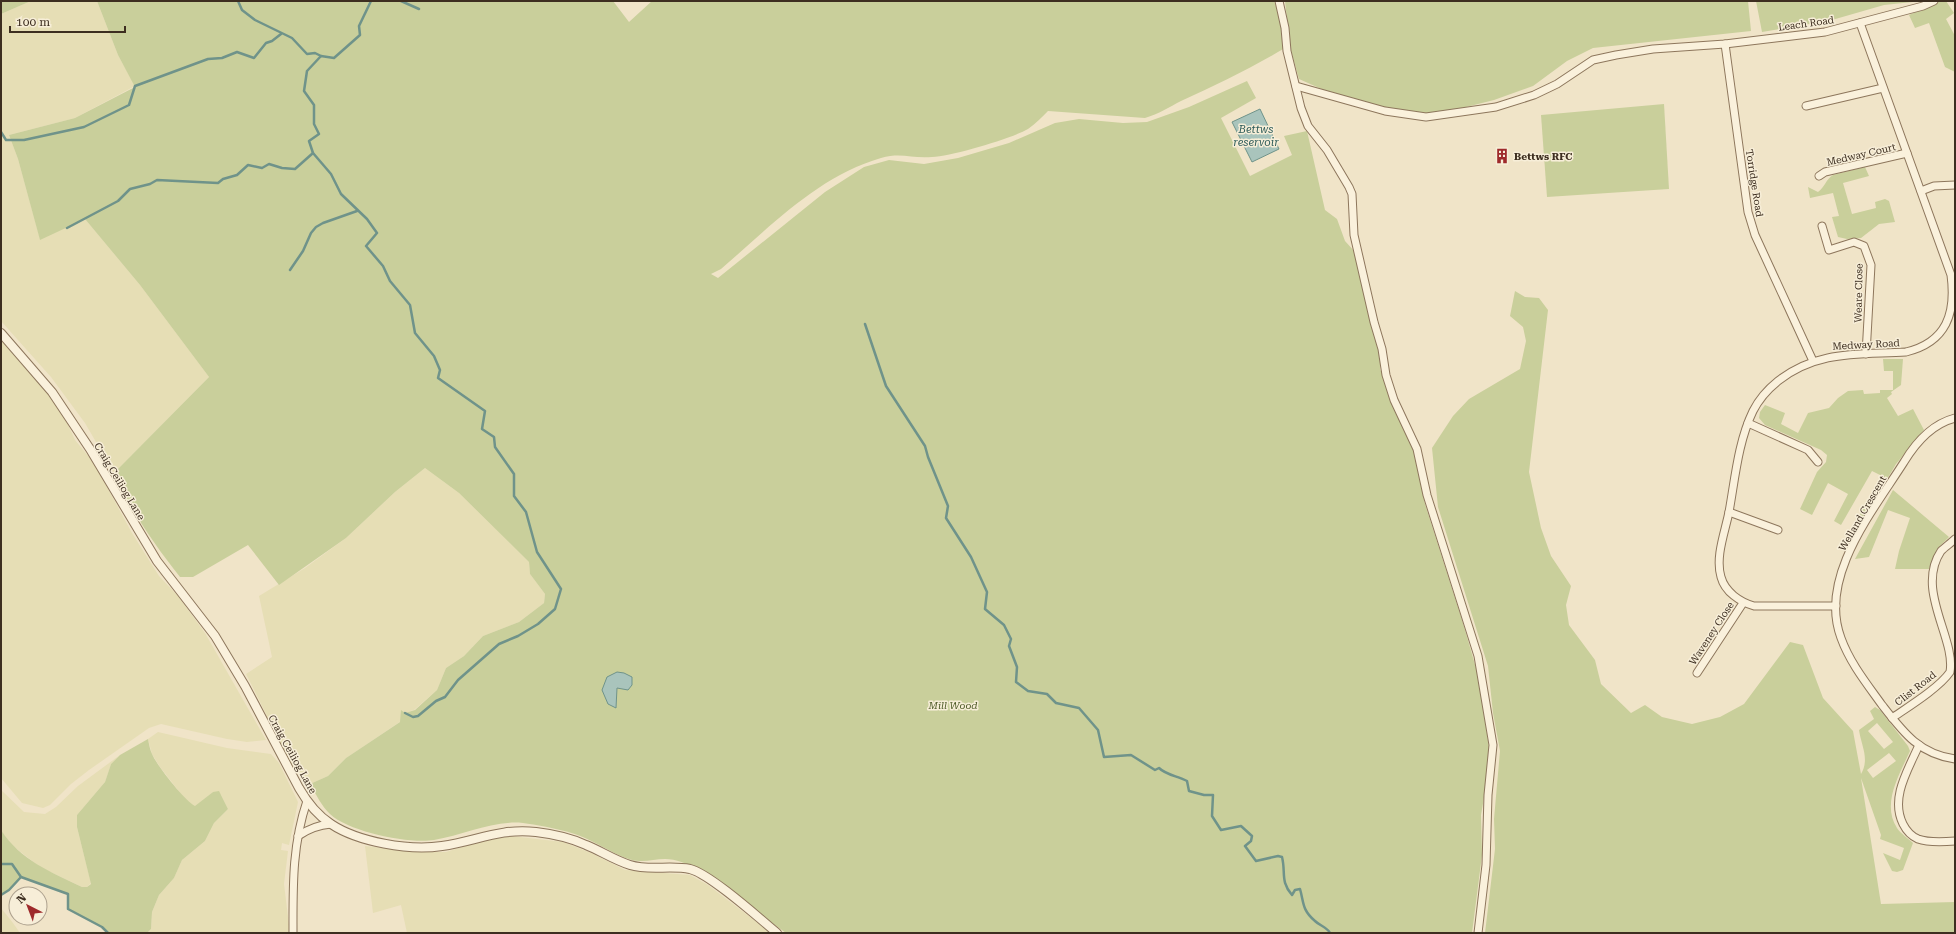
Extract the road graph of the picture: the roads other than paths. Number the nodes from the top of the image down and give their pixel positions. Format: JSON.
{"nodes":[{"id":1,"x":1279,"y":1,"type":"edge"},
{"id":2,"x":1934,"y":1,"type":"edge"},
{"id":3,"x":1860,"y":23,"type":"junction"},
{"id":4,"x":1725,"y":44,"type":"junction"},
{"id":5,"x":1296,"y":86,"type":"junction"},
{"id":6,"x":1883,"y":88,"type":"junction"},
{"id":7,"x":1806,"y":106,"type":"dead end"},
{"id":8,"x":1907,"y":153,"type":"junction"},
{"id":9,"x":1819,"y":176,"type":"dead end"},
{"id":10,"x":1955,"y":185,"type":"edge"},
{"id":11,"x":1921,"y":191,"type":"junction"},
{"id":12,"x":1822,"y":226,"type":"dead end"},
{"id":13,"x":1,"y":333,"type":"edge"},
{"id":14,"x":1866,"y":354,"type":"junction"},
{"id":15,"x":1813,"y":361,"type":"junction"},
{"id":16,"x":1955,"y":418,"type":"edge"},
{"id":17,"x":1748,"y":423,"type":"junction"},
{"id":18,"x":1818,"y":462,"type":"dead end"},
{"id":19,"x":1728,"y":512,"type":"junction"},
{"id":20,"x":1778,"y":530,"type":"dead end"},
{"id":21,"x":1955,"y":539,"type":"edge"},
{"id":22,"x":1743,"y":603,"type":"junction"},
{"id":23,"x":1836,"y":606,"type":"junction"},
{"id":24,"x":1697,"y":673,"type":"dead end"},
{"id":25,"x":1892,"y":718,"type":"junction"},
{"id":26,"x":1919,"y":745,"type":"junction"},
{"id":27,"x":1955,"y":759,"type":"edge"},
{"id":28,"x":307,"y":801,"type":"junction"},
{"id":29,"x":331,"y":824,"type":"junction"},
{"id":30,"x":298,"y":836,"type":"junction"},
{"id":31,"x":1955,"y":841,"type":"edge"},
{"id":32,"x":294,"y":933,"type":"edge"},
{"id":33,"x":777,"y":933,"type":"edge"},
{"id":34,"x":1478,"y":933,"type":"edge"}],
"edges":[{"from":1,"to":5,"type":"street"},
{"from":2,"to":3,"type":"street","name":"Leach Road"},
{"from":3,"to":4,"type":"street","name":"Leach Road"},
{"from":3,"to":6,"type":"street","name":"Medway Road"},
{"from":4,"to":5,"type":"street","name":"Leach Road"},
{"from":4,"to":15,"type":"street","name":"Torridge Road"},
{"from":5,"to":34,"type":"street"},
{"from":6,"to":7,"type":"street"},
{"from":6,"to":8,"type":"street","name":"Medway Road"},
{"from":8,"to":9,"type":"street","name":"Medway Court"},
{"from":8,"to":11,"type":"street","name":"Medway Road"},
{"from":10,"to":11,"type":"street"},
{"from":11,"to":14,"type":"street","name":"Medway Road"},
{"from":12,"to":14,"type":"street","name":"Weare Close"},
{"from":13,"to":28,"type":"street","name":"Craig Ceiliog Lane"},
{"from":14,"to":15,"type":"street","name":"Medway Road"},
{"from":15,"to":17,"type":"street","name":"Medway Road"},
{"from":16,"to":23,"type":"street","name":"Welland Crescent"},
{"from":17,"to":18,"type":"street"},
{"from":17,"to":19,"type":"street","name":"Medway Road"},
{"from":19,"to":20,"type":"street"},
{"from":19,"to":22,"type":"street","name":"Medway Road"},
{"from":21,"to":25,"type":"street","name":"Clist Road"},
{"from":22,"to":23,"type":"street"},
{"from":22,"to":24,"type":"street","name":"Waveney Close"},
{"from":23,"to":25,"type":"street","name":"Welland Crescent"},
{"from":25,"to":26,"type":"street","name":"Welland Crescent"},
{"from":26,"to":27,"type":"street","name":"Welland Crescent"},
{"from":26,"to":31,"type":"street"},
{"from":28,"to":29,"type":"street","name":"Craig Ceiliog Lane"},
{"from":28,"to":30,"type":"street"},
{"from":29,"to":30,"type":"street"},
{"from":29,"to":33,"type":"street","name":"Craig Ceiliog Lane"},
{"from":30,"to":32,"type":"street"}]}
